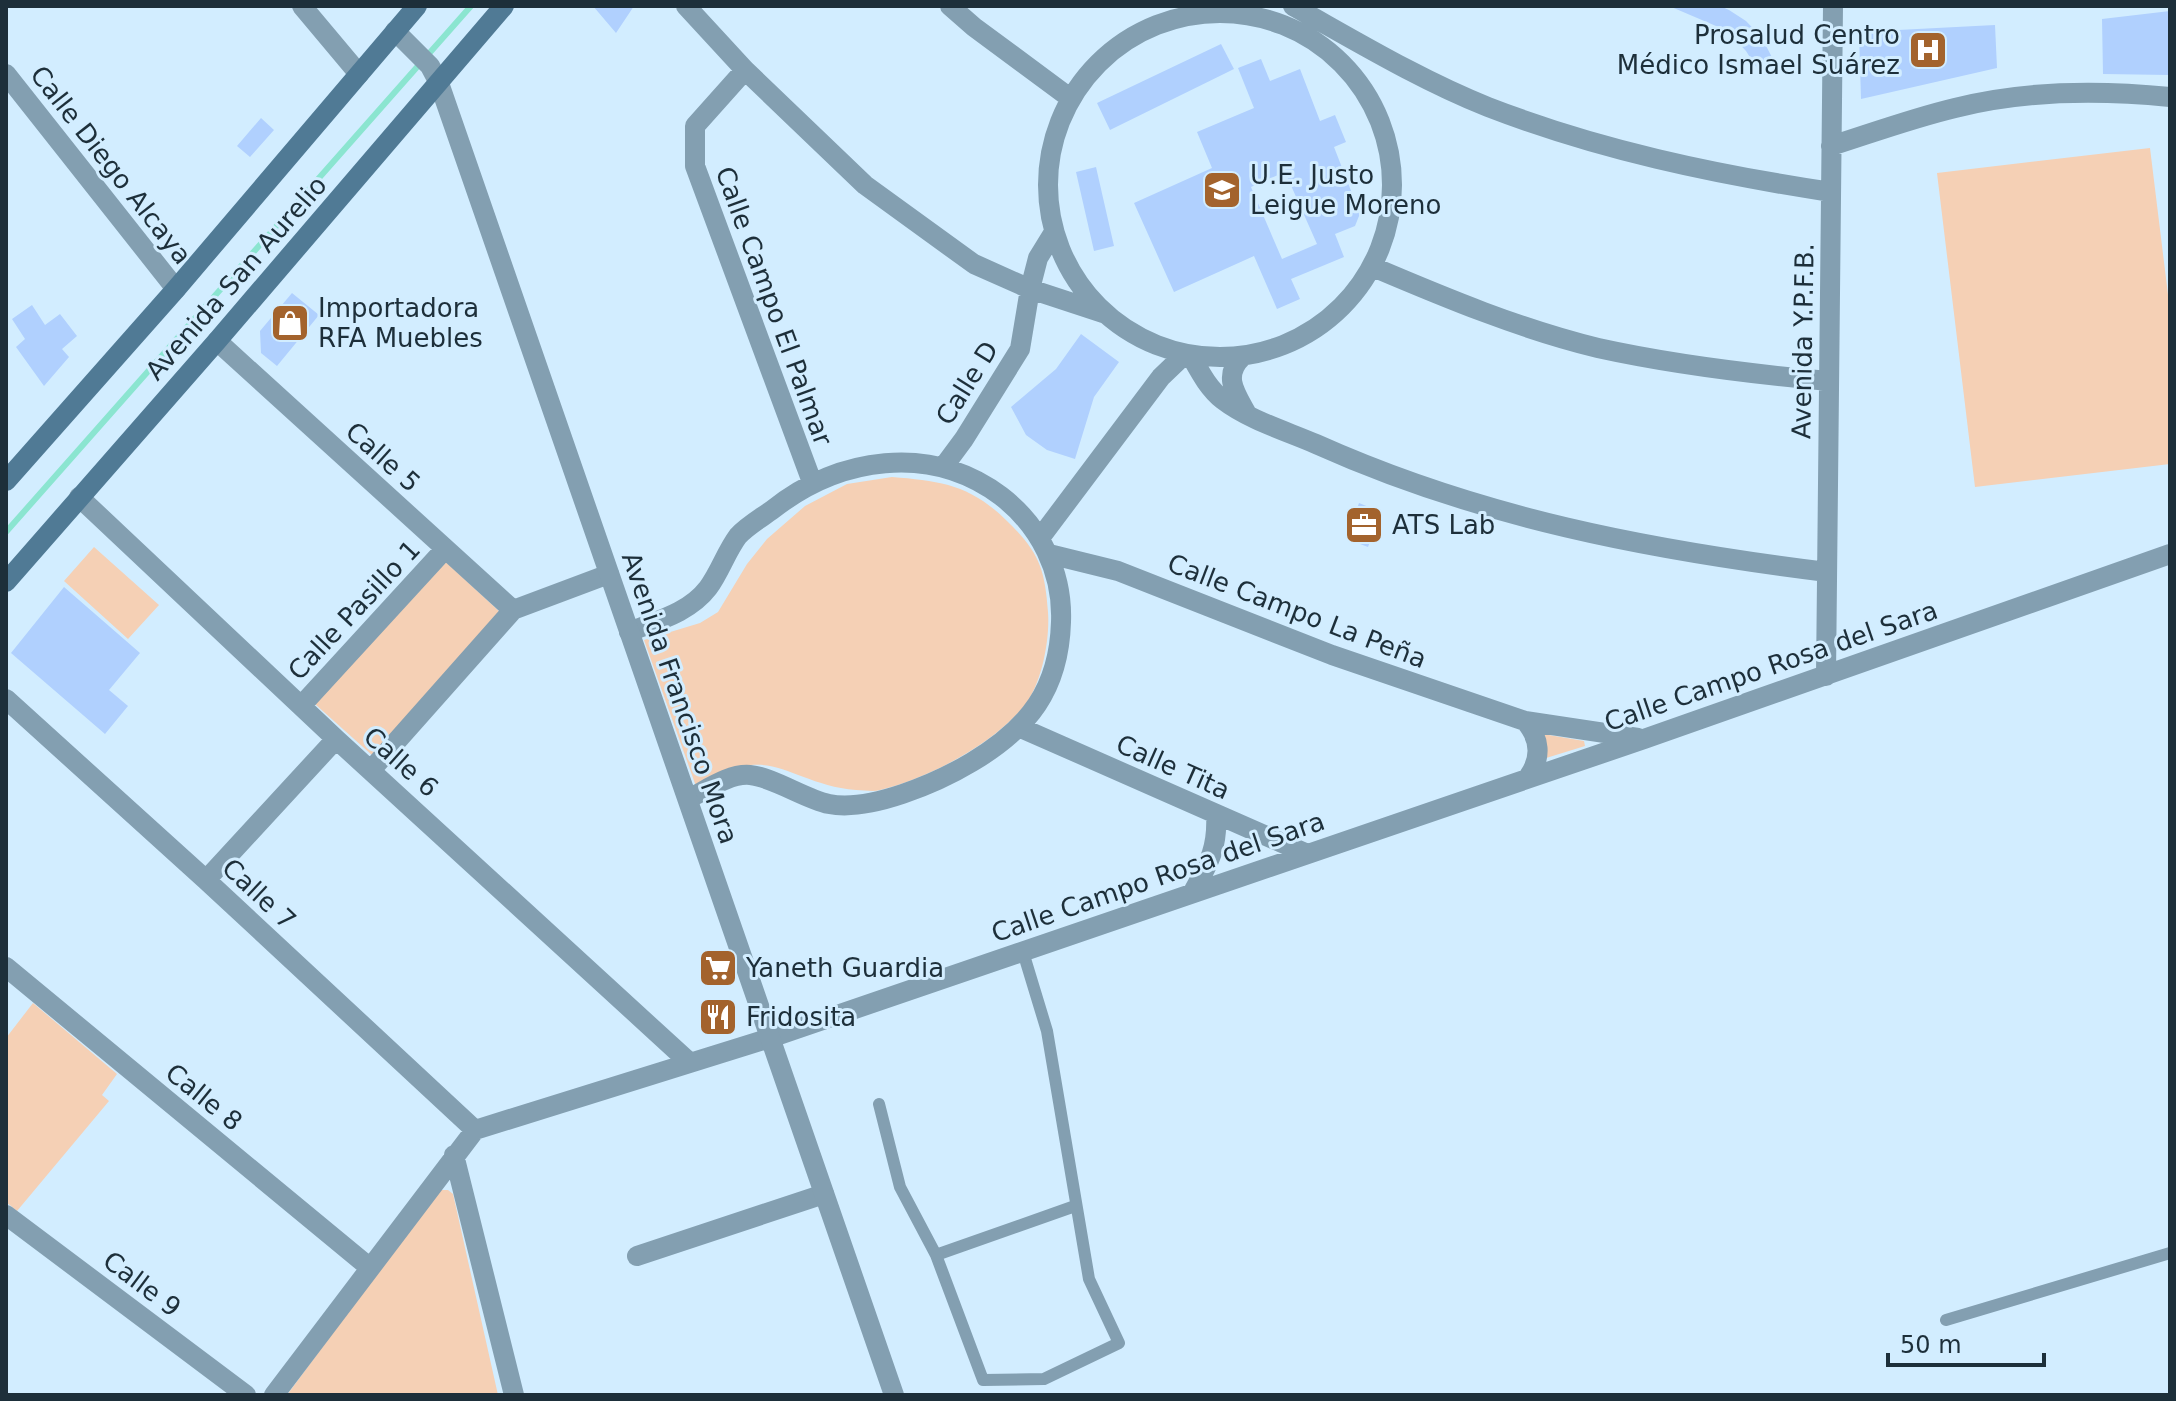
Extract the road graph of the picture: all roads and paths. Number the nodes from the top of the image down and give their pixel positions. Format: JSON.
{"nodes":[{"id":1,"x":302,"y":6,"type":"edge"},
{"id":2,"x":417,"y":6,"type":"edge"},
{"id":3,"x":504,"y":6,"type":"edge"},
{"id":4,"x":686,"y":6,"type":"edge"},
{"id":5,"x":950,"y":6,"type":"edge"},
{"id":6,"x":1293,"y":6,"type":"edge"},
{"id":7,"x":1833,"y":6,"type":"edge"},
{"id":8,"x":1216,"y":8,"type":"edge"},
{"id":9,"x":1325,"y":23,"type":"edge"},
{"id":10,"x":400,"y":37,"type":"junction"},
{"id":11,"x":745,"y":70,"type":"junction"},
{"id":12,"x":6,"y":74,"type":"edge"},
{"id":13,"x":359,"y":74,"type":"junction"},
{"id":14,"x":435,"y":74,"type":"junction"},
{"id":15,"x":2170,"y":97,"type":"edge"},
{"id":16,"x":1070,"y":98,"type":"junction"},
{"id":17,"x":1831,"y":146,"type":"junction"},
{"id":18,"x":1831,"y":192,"type":"junction"},
{"id":19,"x":1054,"y":232,"type":"junction"},
{"id":20,"x":1373,"y":267,"type":"junction"},
{"id":21,"x":176,"y":289,"type":"junction"},
{"id":22,"x":1030,"y":289,"type":"junction"},
{"id":23,"x":1103,"y":313,"type":"junction"},
{"id":24,"x":217,"y":341,"type":"junction"},
{"id":25,"x":1187,"y":355,"type":"junction"},
{"id":26,"x":1242,"y":357,"type":"junction"},
{"id":27,"x":1829,"y":381,"type":"junction"},
{"id":28,"x":1247,"y":414,"type":"junction"},
{"id":29,"x":944,"y":466,"type":"junction"},
{"id":30,"x":6,"y":481,"type":"edge"},
{"id":31,"x":812,"y":482,"type":"junction"},
{"id":32,"x":79,"y":497,"type":"junction"},
{"id":33,"x":1044,"y":546,"type":"junction"},
{"id":34,"x":445,"y":549,"type":"junction"},
{"id":35,"x":2170,"y":554,"type":"edge"},
{"id":36,"x":1827,"y":572,"type":"junction"},
{"id":37,"x":609,"y":574,"type":"junction"},
{"id":38,"x":6,"y":582,"type":"edge"},
{"id":39,"x":513,"y":610,"type":"junction"},
{"id":40,"x":629,"y":632,"type":"junction"},
{"id":41,"x":1826,"y":676,"type":"junction"},
{"id":42,"x":6,"y":699,"type":"edge"},
{"id":43,"x":301,"y":706,"type":"junction"},
{"id":44,"x":1525,"y":721,"type":"junction"},
{"id":45,"x":1021,"y":728,"type":"junction"},
{"id":46,"x":336,"y":739,"type":"junction"},
{"id":47,"x":1644,"y":739,"type":"junction"},
{"id":48,"x":372,"y":769,"type":"junction"},
{"id":49,"x":1529,"y":776,"type":"junction"},
{"id":50,"x":688,"y":799,"type":"junction"},
{"id":51,"x":1216,"y":814,"type":"junction"},
{"id":52,"x":1305,"y":853,"type":"junction"},
{"id":53,"x":206,"y":880,"type":"junction"},
{"id":54,"x":1193,"y":892,"type":"junction"},
{"id":55,"x":1023,"y":952,"type":"junction"},
{"id":56,"x":6,"y":967,"type":"edge"},
{"id":57,"x":770,"y":1038,"type":"junction"},
{"id":58,"x":690,"y":1063,"type":"junction"},
{"id":59,"x":879,"y":1104,"type":"dead end"},
{"id":60,"x":475,"y":1130,"type":"junction"},
{"id":61,"x":454,"y":1155,"type":"junction"},
{"id":62,"x":824,"y":1194,"type":"junction"},
{"id":63,"x":1075,"y":1206,"type":"junction"},
{"id":64,"x":6,"y":1215,"type":"edge"},
{"id":65,"x":2170,"y":1253,"type":"edge"},
{"id":66,"x":936,"y":1255,"type":"junction"},
{"id":67,"x":637,"y":1256,"type":"dead end"},
{"id":68,"x":369,"y":1267,"type":"junction"},
{"id":69,"x":1946,"y":1320,"type":"dead end"},
{"id":70,"x":246,"y":1395,"type":"edge"},
{"id":71,"x":274,"y":1395,"type":"edge"},
{"id":72,"x":514,"y":1395,"type":"edge"},
{"id":73,"x":894,"y":1395,"type":"edge"}],
"edges":[{"from":1,"to":13,"type":"street"},
{"from":2,"to":10,"type":"main road","name":"Avenida San Aurelio"},
{"from":3,"to":14,"type":"main road","name":"Avenida San Aurelio"},
{"from":4,"to":11,"type":"street"},
{"from":5,"to":16,"type":"street"},
{"from":6,"to":9,"type":"street"},
{"from":7,"to":17,"type":"street","name":"Avenida Y.P.F.B."},
{"from":8,"to":9,"type":"street"},
{"from":8,"to":16,"type":"street"},
{"from":9,"to":18,"type":"street"},
{"from":9,"to":20,"type":"street"},
{"from":10,"to":13,"type":"main road","name":"Avenida San Aurelio"},
{"from":10,"to":14,"type":"street","name":"Avenida Francisco Mora"},
{"from":11,"to":22,"type":"street"},
{"from":11,"to":31,"type":"street","name":"Calle Campo El Palmar"},
{"from":12,"to":21,"type":"street","name":"Calle Diego Alcaya"},
{"from":13,"to":21,"type":"main road","name":"Avenida San Aurelio"},
{"from":14,"to":24,"type":"main road","name":"Avenida San Aurelio"},
{"from":14,"to":37,"type":"street","name":"Avenida Francisco Mora"},
{"from":15,"to":17,"type":"street"},
{"from":16,"to":19,"type":"street"},
{"from":17,"to":18,"type":"street","name":"Avenida Y.P.F.B."},
{"from":18,"to":27,"type":"street","name":"Avenida Y.P.F.B."},
{"from":19,"to":22,"type":"street","name":"Calle D"},
{"from":19,"to":23,"type":"street"},
{"from":20,"to":26,"type":"street"},
{"from":20,"to":27,"type":"street"},
{"from":21,"to":30,"type":"main road","name":"Avenida San Aurelio"},
{"from":22,"to":23,"type":"street"},
{"from":22,"to":29,"type":"street","name":"Calle D"},
{"from":23,"to":25,"type":"street"},
{"from":24,"to":32,"type":"main road","name":"Avenida San Aurelio"},
{"from":24,"to":34,"type":"street","name":"Calle 5"},
{"from":25,"to":26,"type":"street"},
{"from":25,"to":28,"type":"street"},
{"from":25,"to":33,"type":"street"},
{"from":26,"to":28,"type":"street"},
{"from":27,"to":36,"type":"street","name":"Avenida Y.P.F.B."},
{"from":28,"to":36,"type":"street"},
{"from":29,"to":31,"type":"street"},
{"from":29,"to":33,"type":"street"},
{"from":31,"to":40,"type":"street"},
{"from":32,"to":38,"type":"main road","name":"Avenida San Aurelio"},
{"from":32,"to":43,"type":"street","name":"Calle 6"},
{"from":33,"to":44,"type":"street","name":"Calle Campo La Peña"},
{"from":33,"to":45,"type":"street"},
{"from":34,"to":39,"type":"street","name":"Calle 5"},
{"from":34,"to":43,"type":"street","name":"Calle Pasillo 1"},
{"from":35,"to":41,"type":"street","name":"Calle Campo Rosa del Sara"},
{"from":36,"to":41,"type":"street","name":"Avenida Y.P.F.B."},
{"from":37,"to":39,"type":"street"},
{"from":37,"to":40,"type":"street","name":"Avenida Francisco Mora"},
{"from":39,"to":48,"type":"street"},
{"from":40,"to":50,"type":"street","name":"Avenida Francisco Mora"},
{"from":41,"to":47,"type":"street","name":"Calle Campo Rosa del Sara"},
{"from":42,"to":53,"type":"street","name":"Calle 7"},
{"from":43,"to":46,"type":"street","name":"Calle 6"},
{"from":44,"to":47,"type":"street","name":"Calle Campo La Peña"},
{"from":44,"to":49,"type":"street"},
{"from":45,"to":50,"type":"street"},
{"from":45,"to":51,"type":"street","name":"Calle Tita"},
{"from":46,"to":48,"type":"street","name":"Calle 6"},
{"from":46,"to":53,"type":"street"},
{"from":47,"to":49,"type":"street","name":"Calle Campo Rosa del Sara"},
{"from":48,"to":58,"type":"street","name":"Calle 6"},
{"from":49,"to":52,"type":"street","name":"Calle Campo Rosa del Sara"},
{"from":50,"to":57,"type":"street","name":"Avenida Francisco Mora"},
{"from":51,"to":52,"type":"street","name":"Calle Tita"},
{"from":51,"to":54,"type":"street"},
{"from":52,"to":54,"type":"street","name":"Calle Campo Rosa del Sara"},
{"from":53,"to":60,"type":"street","name":"Calle 7"},
{"from":54,"to":55,"type":"street","name":"Calle Campo Rosa del Sara"},
{"from":55,"to":57,"type":"street","name":"Calle Campo Rosa del Sara"},
{"from":55,"to":63,"type":"lane"},
{"from":56,"to":68,"type":"street","name":"Calle 8"},
{"from":57,"to":58,"type":"street","name":"Calle Campo Rosa del Sara"},
{"from":57,"to":62,"type":"street","name":"Avenida Francisco Mora"},
{"from":58,"to":60,"type":"street","name":"Calle Campo Rosa del Sara"},
{"from":59,"to":66,"type":"lane"},
{"from":60,"to":61,"type":"street"},
{"from":61,"to":68,"type":"street"},
{"from":61,"to":72,"type":"street"},
{"from":62,"to":67,"type":"street"},
{"from":62,"to":73,"type":"street","name":"Avenida Francisco Mora"},
{"from":63,"to":66,"type":"lane"},
{"from":63,"to":66,"type":"lane"},
{"from":64,"to":70,"type":"street","name":"Calle 9"},
{"from":65,"to":69,"type":"lane"},
{"from":68,"to":71,"type":"street"}]}
